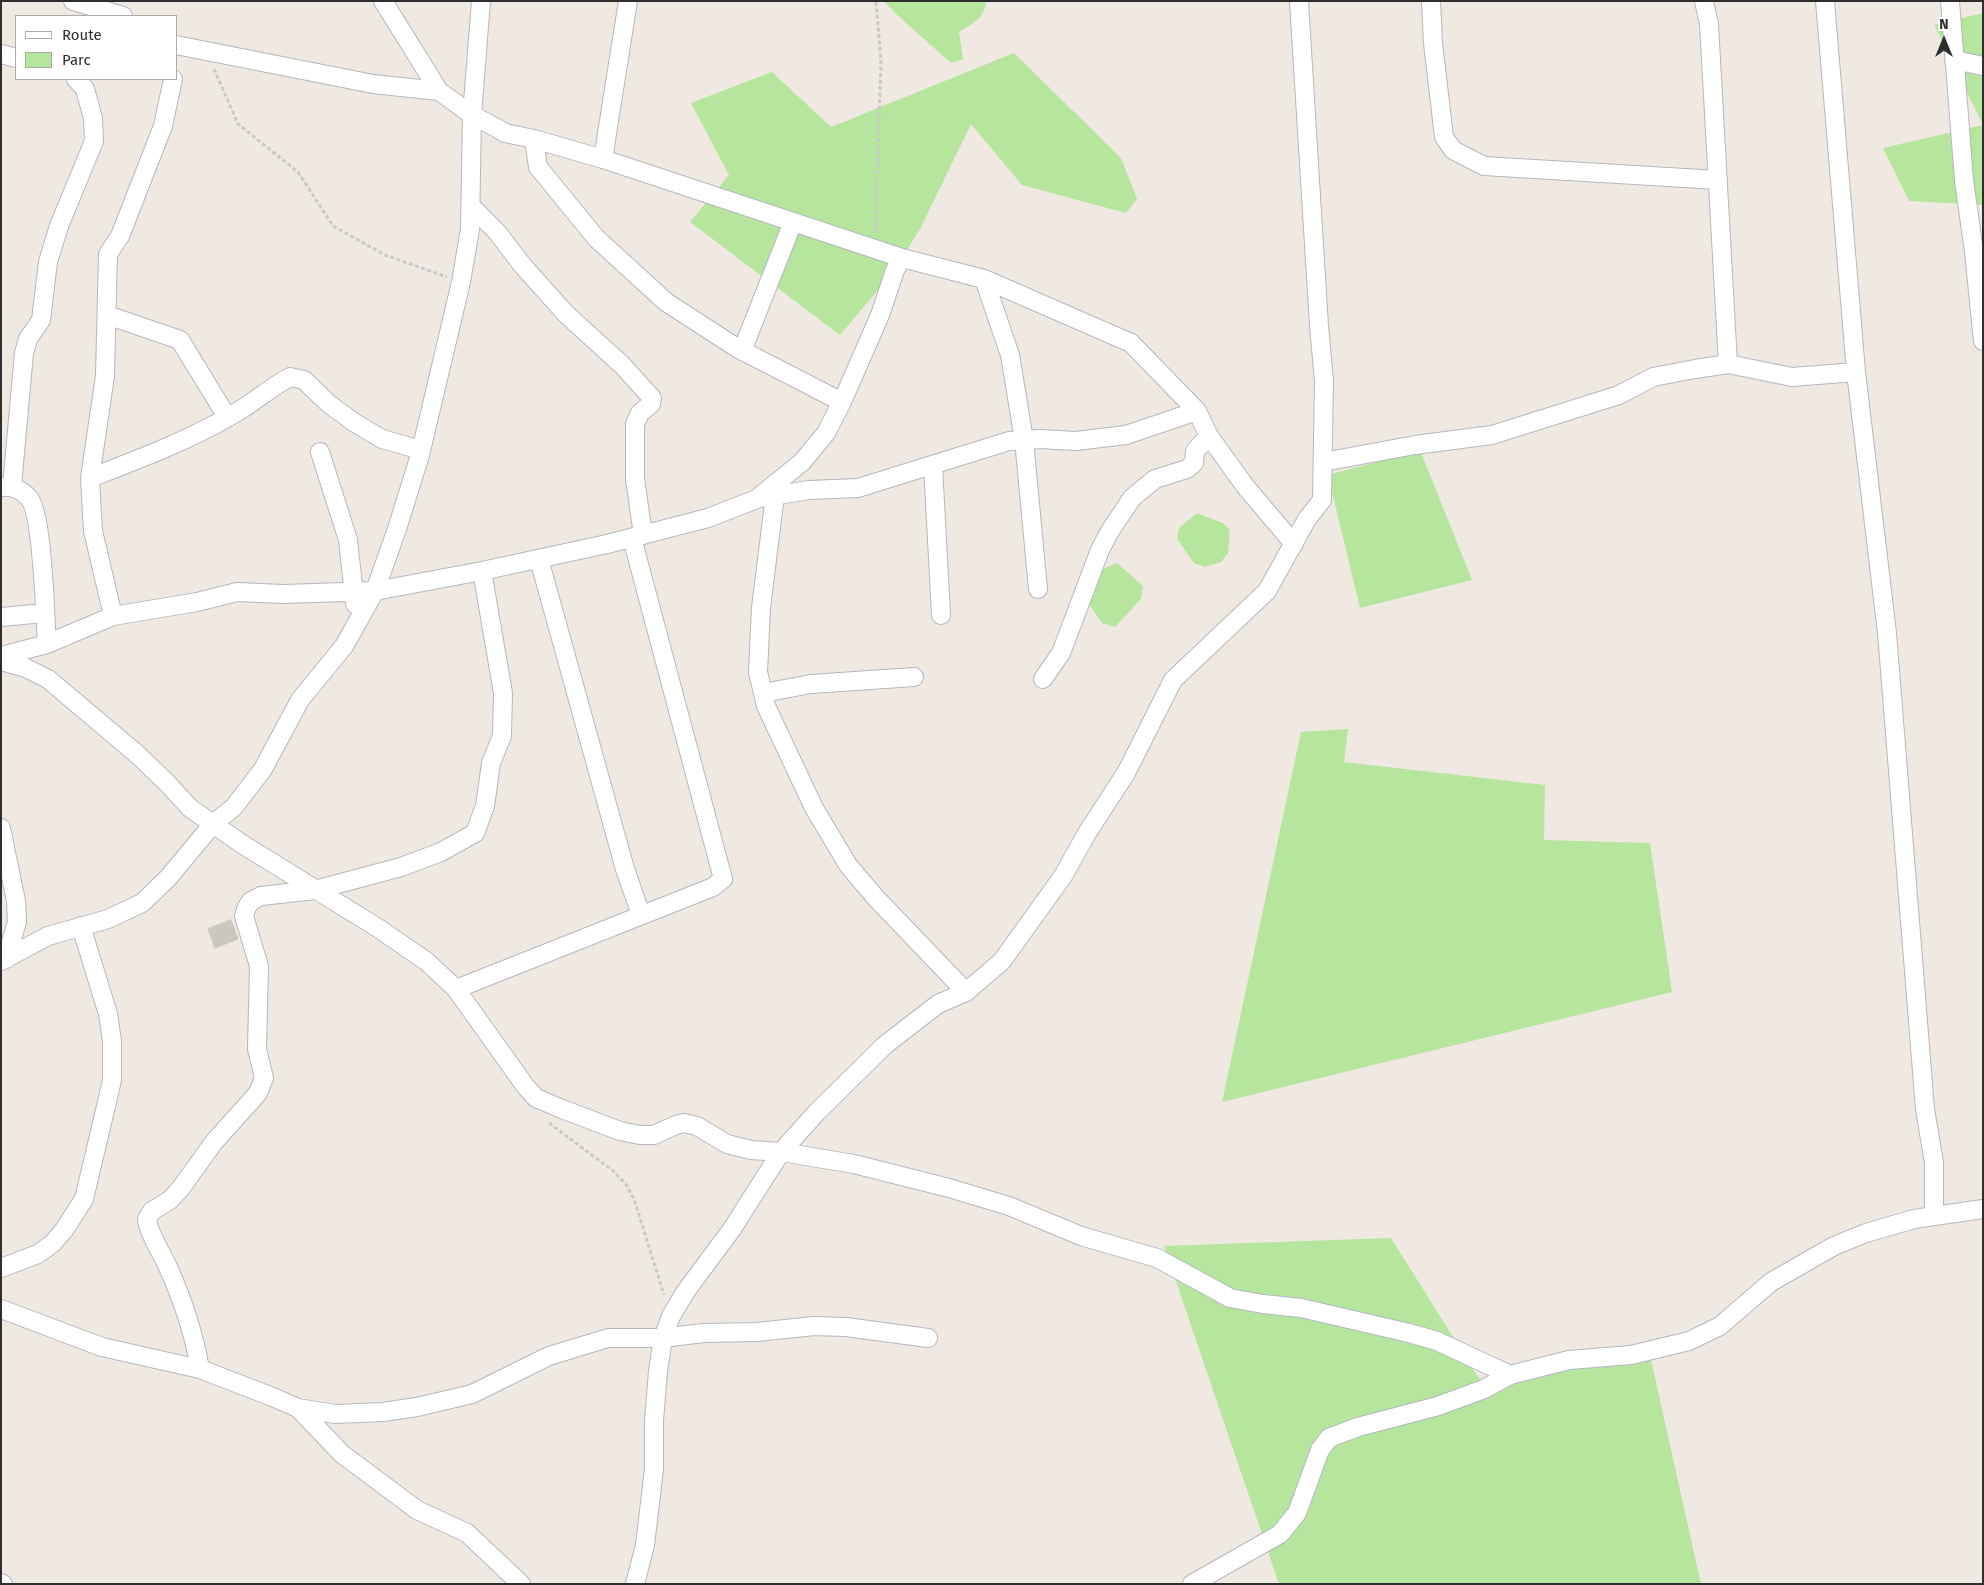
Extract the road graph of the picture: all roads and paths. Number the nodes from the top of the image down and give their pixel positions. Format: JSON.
{"nodes":[{"id":1,"x":73,"y":1,"type":"edge"},
{"id":2,"x":383,"y":1,"type":"edge"},
{"id":3,"x":481,"y":1,"type":"edge"},
{"id":4,"x":628,"y":1,"type":"edge"},
{"id":5,"x":876,"y":1,"type":"edge"},
{"id":6,"x":1299,"y":1,"type":"edge"},
{"id":7,"x":1431,"y":1,"type":"edge"},
{"id":8,"x":1704,"y":1,"type":"edge"},
{"id":9,"x":1825,"y":1,"type":"edge"},
{"id":10,"x":1950,"y":1,"type":"edge"},
{"id":11,"x":120,"y":15,"type":"edge"},
{"id":12,"x":178,"y":51,"type":"edge"},
{"id":13,"x":207,"y":52,"type":"junction"},
{"id":14,"x":1,"y":54,"type":"edge"},
{"id":15,"x":15,"y":58,"type":"edge"},
{"id":16,"x":1954,"y":60,"type":"junction"},
{"id":17,"x":1983,"y":66,"type":"edge"},
{"id":18,"x":77,"y":80,"type":"edge"},
{"id":19,"x":173,"y":80,"type":"edge"},
{"id":20,"x":438,"y":90,"type":"junction"},
{"id":21,"x":472,"y":115,"type":"junction"},
{"id":22,"x":534,"y":139,"type":"junction"},
{"id":23,"x":603,"y":158,"type":"junction"},
{"id":24,"x":1718,"y":180,"type":"junction"},
{"id":25,"x":471,"y":206,"type":"junction"},
{"id":26,"x":793,"y":222,"type":"junction"},
{"id":27,"x":874,"y":249,"type":"junction"},
{"id":28,"x":902,"y":258,"type":"junction"},
{"id":29,"x":984,"y":279,"type":"junction"},
{"id":30,"x":462,"y":282,"type":"junction"},
{"id":31,"x":107,"y":315,"type":"junction"},
{"id":32,"x":1983,"y":341,"type":"edge"},
{"id":33,"x":742,"y":351,"type":"junction"},
{"id":34,"x":1728,"y":364,"type":"junction"},
{"id":35,"x":1856,"y":372,"type":"junction"},
{"id":36,"x":842,"y":402,"type":"junction"},
{"id":37,"x":1197,"y":410,"type":"junction"},
{"id":38,"x":227,"y":417,"type":"junction"},
{"id":39,"x":1209,"y":436,"type":"junction"},
{"id":40,"x":1024,"y":440,"type":"junction"},
{"id":41,"x":421,"y":450,"type":"junction"},
{"id":42,"x":320,"y":452,"type":"dead end"},
{"id":43,"x":1323,"y":462,"type":"junction"},
{"id":44,"x":932,"y":464,"type":"junction"},
{"id":45,"x":90,"y":478,"type":"junction"},
{"id":46,"x":7,"y":486,"type":"edge"},
{"id":47,"x":767,"y":496,"type":"junction"},
{"id":48,"x":638,"y":536,"type":"junction"},
{"id":49,"x":1294,"y":544,"type":"junction"},
{"id":50,"x":539,"y":558,"type":"junction"},
{"id":51,"x":482,"y":571,"type":"junction"},
{"id":52,"x":1038,"y":589,"type":"dead end"},
{"id":53,"x":375,"y":591,"type":"junction"},
{"id":54,"x":354,"y":592,"type":"junction"},
{"id":55,"x":45,"y":612,"type":"junction"},
{"id":56,"x":940,"y":615,"type":"dead end"},
{"id":57,"x":113,"y":616,"type":"junction"},
{"id":58,"x":1,"y":617,"type":"edge"},
{"id":59,"x":357,"y":624,"type":"junction"},
{"id":60,"x":47,"y":644,"type":"junction"},
{"id":61,"x":1,"y":656,"type":"edge"},
{"id":62,"x":1,"y":661,"type":"edge"},
{"id":63,"x":914,"y":677,"type":"dead end"},
{"id":64,"x":1043,"y":679,"type":"dead end"},
{"id":65,"x":763,"y":692,"type":"junction"},
{"id":66,"x":213,"y":824,"type":"junction"},
{"id":67,"x":1,"y":828,"type":"edge"},
{"id":68,"x":315,"y":890,"type":"junction"},
{"id":69,"x":642,"y":915,"type":"junction"},
{"id":70,"x":81,"y":926,"type":"junction"},
{"id":71,"x":4,"y":960,"type":"edge"},
{"id":72,"x":456,"y":989,"type":"junction"},
{"id":73,"x":966,"y":992,"type":"junction"},
{"id":74,"x":536,"y":1098,"type":"junction"},
{"id":75,"x":781,"y":1152,"type":"junction"},
{"id":76,"x":1983,"y":1209,"type":"edge"},
{"id":77,"x":1934,"y":1216,"type":"junction"},
{"id":78,"x":1,"y":1268,"type":"edge"},
{"id":79,"x":1,"y":1308,"type":"edge"},
{"id":80,"x":671,"y":1316,"type":"junction"},
{"id":81,"x":663,"y":1338,"type":"junction"},
{"id":82,"x":928,"y":1338,"type":"dead end"},
{"id":83,"x":200,"y":1369,"type":"junction"},
{"id":84,"x":1510,"y":1375,"type":"junction"},
{"id":85,"x":298,"y":1408,"type":"junction"},
{"id":86,"x":521,"y":1584,"type":"edge"},
{"id":87,"x":635,"y":1584,"type":"edge"},
{"id":88,"x":1192,"y":1584,"type":"edge"}],
"edges":[{"from":1,"to":11,"type":"street"},
{"from":2,"to":20,"type":"street"},
{"from":3,"to":21,"type":"street"},
{"from":4,"to":23,"type":"street"},
{"from":5,"to":27,"type":"path"},
{"from":6,"to":43,"type":"street"},
{"from":7,"to":24,"type":"street"},
{"from":8,"to":24,"type":"street"},
{"from":9,"to":35,"type":"street"},
{"from":10,"to":16,"type":"street"},
{"from":12,"to":13,"type":"street"},
{"from":13,"to":20,"type":"street"},
{"from":13,"to":30,"type":"path"},
{"from":14,"to":15,"type":"street"},
{"from":16,"to":17,"type":"street"},
{"from":16,"to":32,"type":"street"},
{"from":18,"to":46,"type":"street"},
{"from":19,"to":31,"type":"street"},
{"from":20,"to":21,"type":"street"},
{"from":21,"to":22,"type":"street"},
{"from":21,"to":25,"type":"street"},
{"from":22,"to":23,"type":"street"},
{"from":22,"to":33,"type":"street"},
{"from":23,"to":26,"type":"street"},
{"from":24,"to":34,"type":"street"},
{"from":25,"to":30,"type":"street"},
{"from":25,"to":48,"type":"street"},
{"from":26,"to":27,"type":"street"},
{"from":26,"to":33,"type":"street"},
{"from":27,"to":28,"type":"street"},
{"from":28,"to":29,"type":"street"},
{"from":28,"to":36,"type":"street"},
{"from":29,"to":37,"type":"street"},
{"from":29,"to":40,"type":"street"},
{"from":30,"to":41,"type":"street"},
{"from":31,"to":38,"type":"street"},
{"from":31,"to":45,"type":"street"},
{"from":33,"to":36,"type":"street"},
{"from":34,"to":35,"type":"street"},
{"from":34,"to":43,"type":"street"},
{"from":35,"to":77,"type":"street"},
{"from":36,"to":47,"type":"street"},
{"from":37,"to":39,"type":"street"},
{"from":37,"to":40,"type":"street"},
{"from":38,"to":41,"type":"street"},
{"from":38,"to":45,"type":"street"},
{"from":39,"to":49,"type":"street"},
{"from":39,"to":64,"type":"street"},
{"from":40,"to":44,"type":"street"},
{"from":40,"to":52,"type":"street"},
{"from":41,"to":53,"type":"street"},
{"from":42,"to":54,"type":"street"},
{"from":43,"to":49,"type":"street"},
{"from":44,"to":47,"type":"street"},
{"from":44,"to":56,"type":"street"},
{"from":45,"to":57,"type":"street"},
{"from":46,"to":55,"type":"street"},
{"from":47,"to":48,"type":"street"},
{"from":47,"to":65,"type":"street"},
{"from":48,"to":50,"type":"street"},
{"from":48,"to":69,"type":"street"},
{"from":49,"to":73,"type":"street"},
{"from":50,"to":51,"type":"street"},
{"from":50,"to":69,"type":"street"},
{"from":51,"to":53,"type":"street"},
{"from":51,"to":68,"type":"street"},
{"from":53,"to":54,"type":"street"},
{"from":53,"to":59,"type":"street"},
{"from":54,"to":57,"type":"street"},
{"from":54,"to":59,"type":"street"},
{"from":55,"to":58,"type":"street"},
{"from":55,"to":60,"type":"street"},
{"from":57,"to":60,"type":"street"},
{"from":59,"to":66,"type":"street"},
{"from":60,"to":61,"type":"street"},
{"from":62,"to":66,"type":"street"},
{"from":63,"to":65,"type":"street"},
{"from":65,"to":73,"type":"street"},
{"from":66,"to":68,"type":"street"},
{"from":66,"to":70,"type":"street"},
{"from":67,"to":71,"type":"street"},
{"from":68,"to":72,"type":"street"},
{"from":68,"to":83,"type":"street"},
{"from":69,"to":72,"type":"street"},
{"from":70,"to":71,"type":"street"},
{"from":70,"to":78,"type":"street"},
{"from":72,"to":74,"type":"street"},
{"from":73,"to":75,"type":"street"},
{"from":74,"to":75,"type":"street"},
{"from":74,"to":80,"type":"path"},
{"from":75,"to":80,"type":"street"},
{"from":75,"to":84,"type":"street"},
{"from":76,"to":77,"type":"street"},
{"from":77,"to":84,"type":"street"},
{"from":79,"to":83,"type":"street"},
{"from":80,"to":81,"type":"street"},
{"from":81,"to":82,"type":"street"},
{"from":81,"to":85,"type":"street"},
{"from":81,"to":87,"type":"street"},
{"from":83,"to":85,"type":"street"},
{"from":84,"to":88,"type":"street"},
{"from":85,"to":86,"type":"street"}]}
